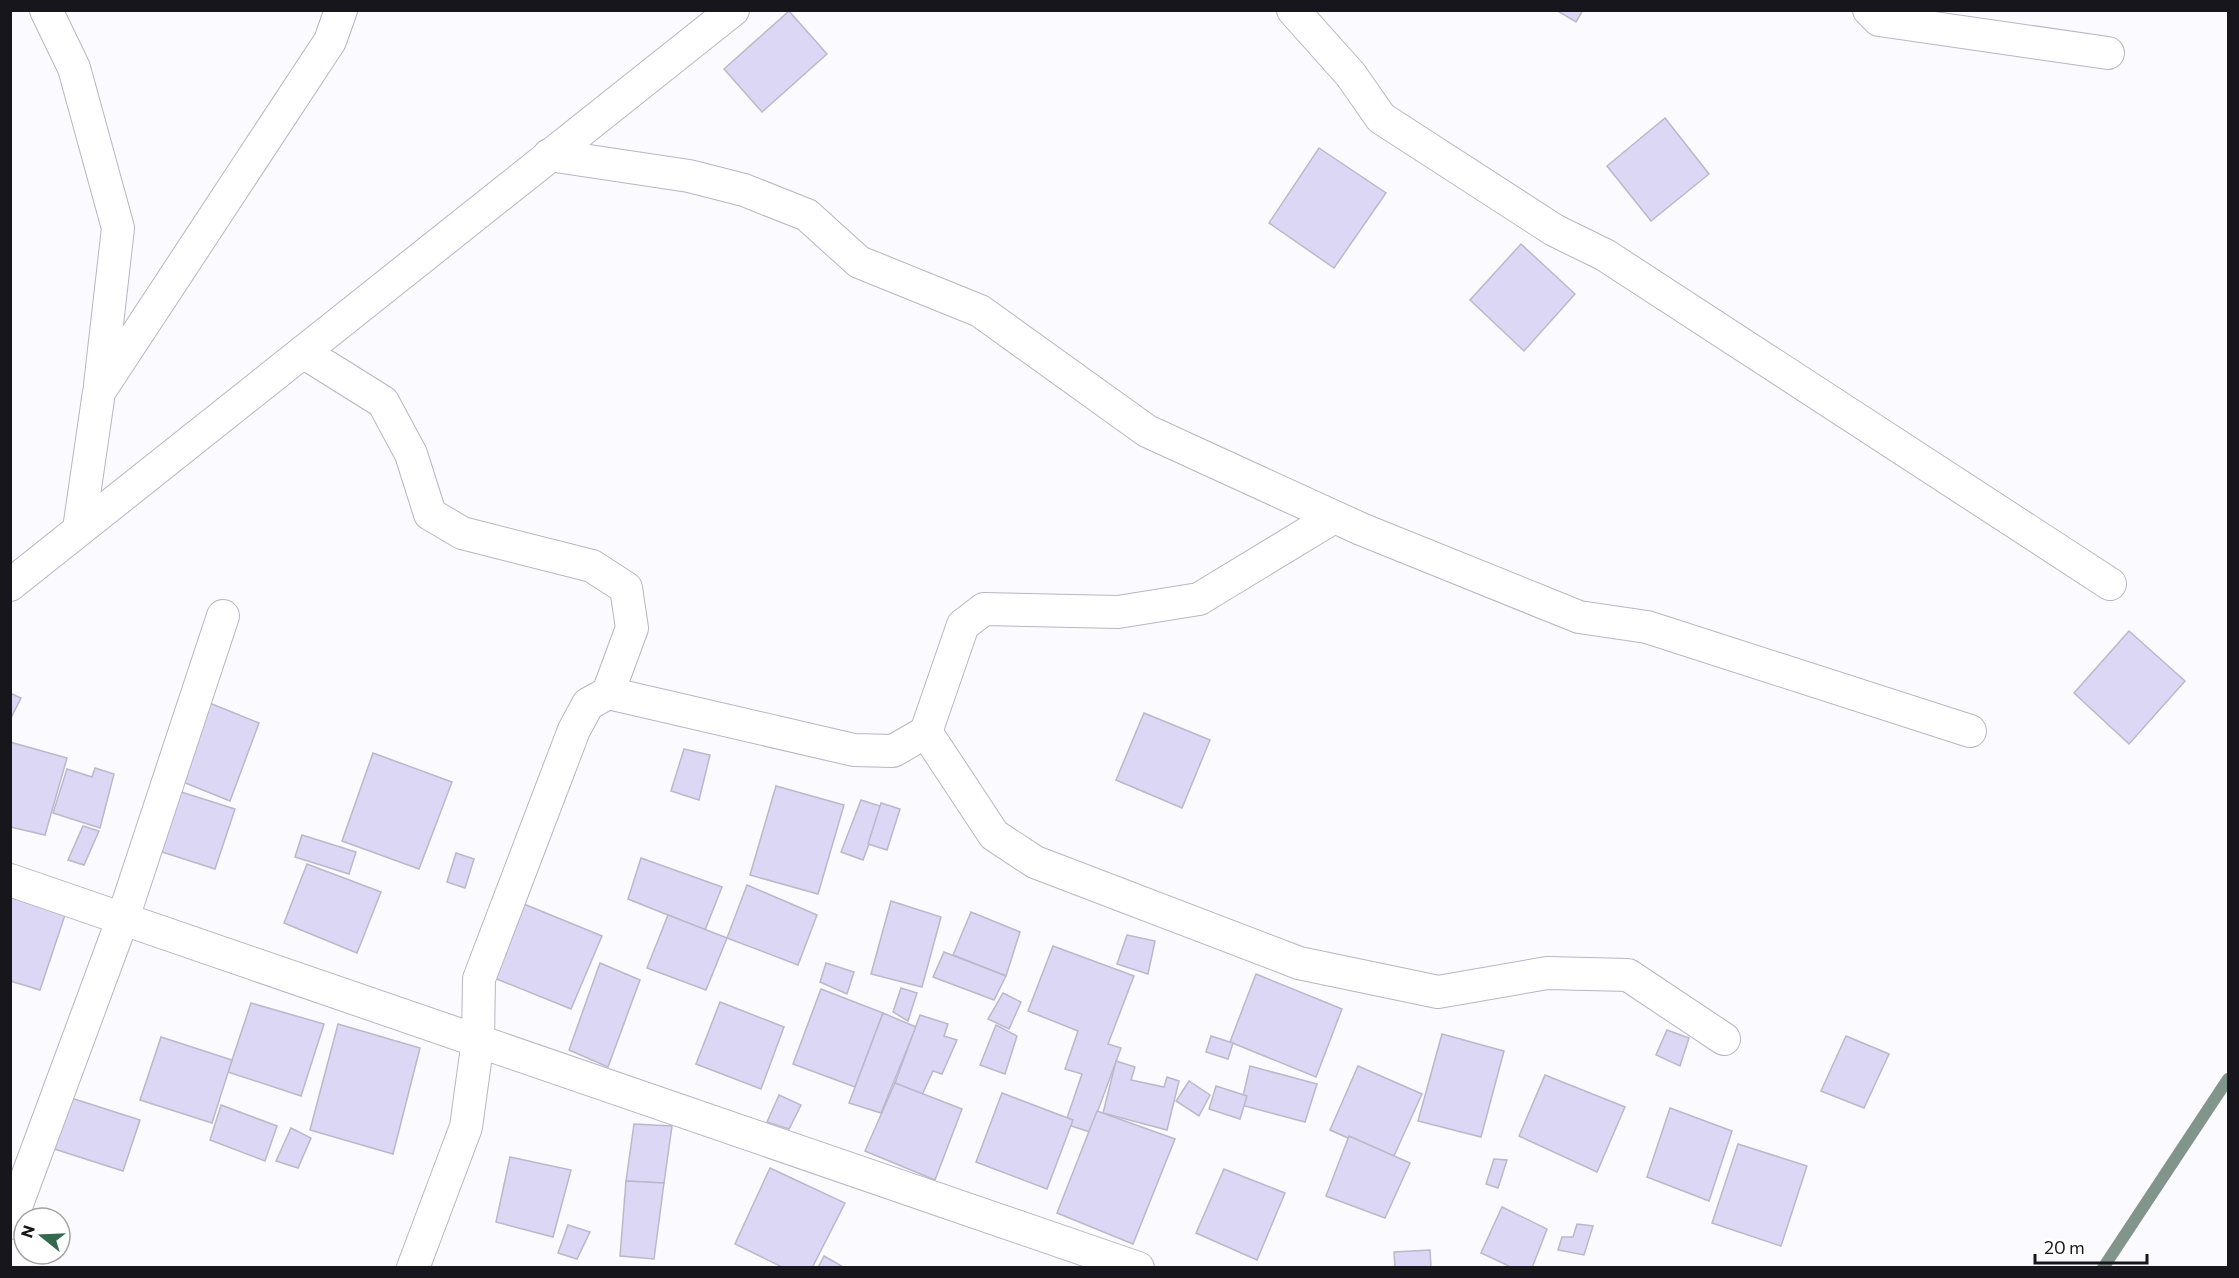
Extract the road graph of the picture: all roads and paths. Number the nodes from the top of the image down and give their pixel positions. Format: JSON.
{"nodes":[{"id":1,"x":46,"y":10,"type":"edge"},
{"id":2,"x":341,"y":10,"type":"edge"},
{"id":3,"x":348,"y":10,"type":"edge"},
{"id":4,"x":733,"y":10,"type":"edge"},
{"id":5,"x":1293,"y":10,"type":"edge"},
{"id":6,"x":1869,"y":10,"type":"edge"},
{"id":7,"x":330,"y":41,"type":"junction"},
{"id":8,"x":2108,"y":53,"type":"dead end"},
{"id":9,"x":549,"y":155,"type":"junction"},
{"id":10,"x":303,"y":352,"type":"junction"},
{"id":11,"x":99,"y":392,"type":"junction"},
{"id":12,"x":1334,"y":517,"type":"junction"},
{"id":13,"x":79,"y":529,"type":"junction"},
{"id":14,"x":2110,"y":584,"type":"dead end"},
{"id":15,"x":10,"y":585,"type":"edge"},
{"id":16,"x":223,"y":616,"type":"dead end"},
{"id":17,"x":608,"y":693,"type":"junction"},
{"id":18,"x":1970,"y":731,"type":"dead end"},
{"id":19,"x":926,"y":732,"type":"junction"},
{"id":20,"x":10,"y":880,"type":"edge"},
{"id":21,"x":123,"y":918,"type":"junction"},
{"id":22,"x":1725,"y":1039,"type":"dead end"},
{"id":23,"x":478,"y":1040,"type":"junction"},
{"id":24,"x":10,"y":1224,"type":"edge"},
{"id":25,"x":413,"y":1268,"type":"edge"},
{"id":26,"x":1138,"y":1268,"type":"edge"}],
"edges":[{"from":1,"to":11,"type":"street"},
{"from":2,"to":7,"type":"street"},
{"from":3,"to":7,"type":"street"},
{"from":4,"to":9,"type":"street"},
{"from":5,"to":14,"type":"street"},
{"from":6,"to":8,"type":"street"},
{"from":7,"to":11,"type":"street"},
{"from":9,"to":10,"type":"street"},
{"from":9,"to":12,"type":"street"},
{"from":10,"to":13,"type":"street"},
{"from":10,"to":17,"type":"street"},
{"from":11,"to":13,"type":"street"},
{"from":12,"to":18,"type":"street"},
{"from":12,"to":19,"type":"street"},
{"from":13,"to":15,"type":"street"},
{"from":16,"to":21,"type":"street"},
{"from":17,"to":19,"type":"street"},
{"from":17,"to":23,"type":"street"},
{"from":19,"to":22,"type":"street"},
{"from":20,"to":21,"type":"street"},
{"from":21,"to":23,"type":"street"},
{"from":21,"to":24,"type":"street"},
{"from":23,"to":25,"type":"street"},
{"from":23,"to":26,"type":"street"}]}
